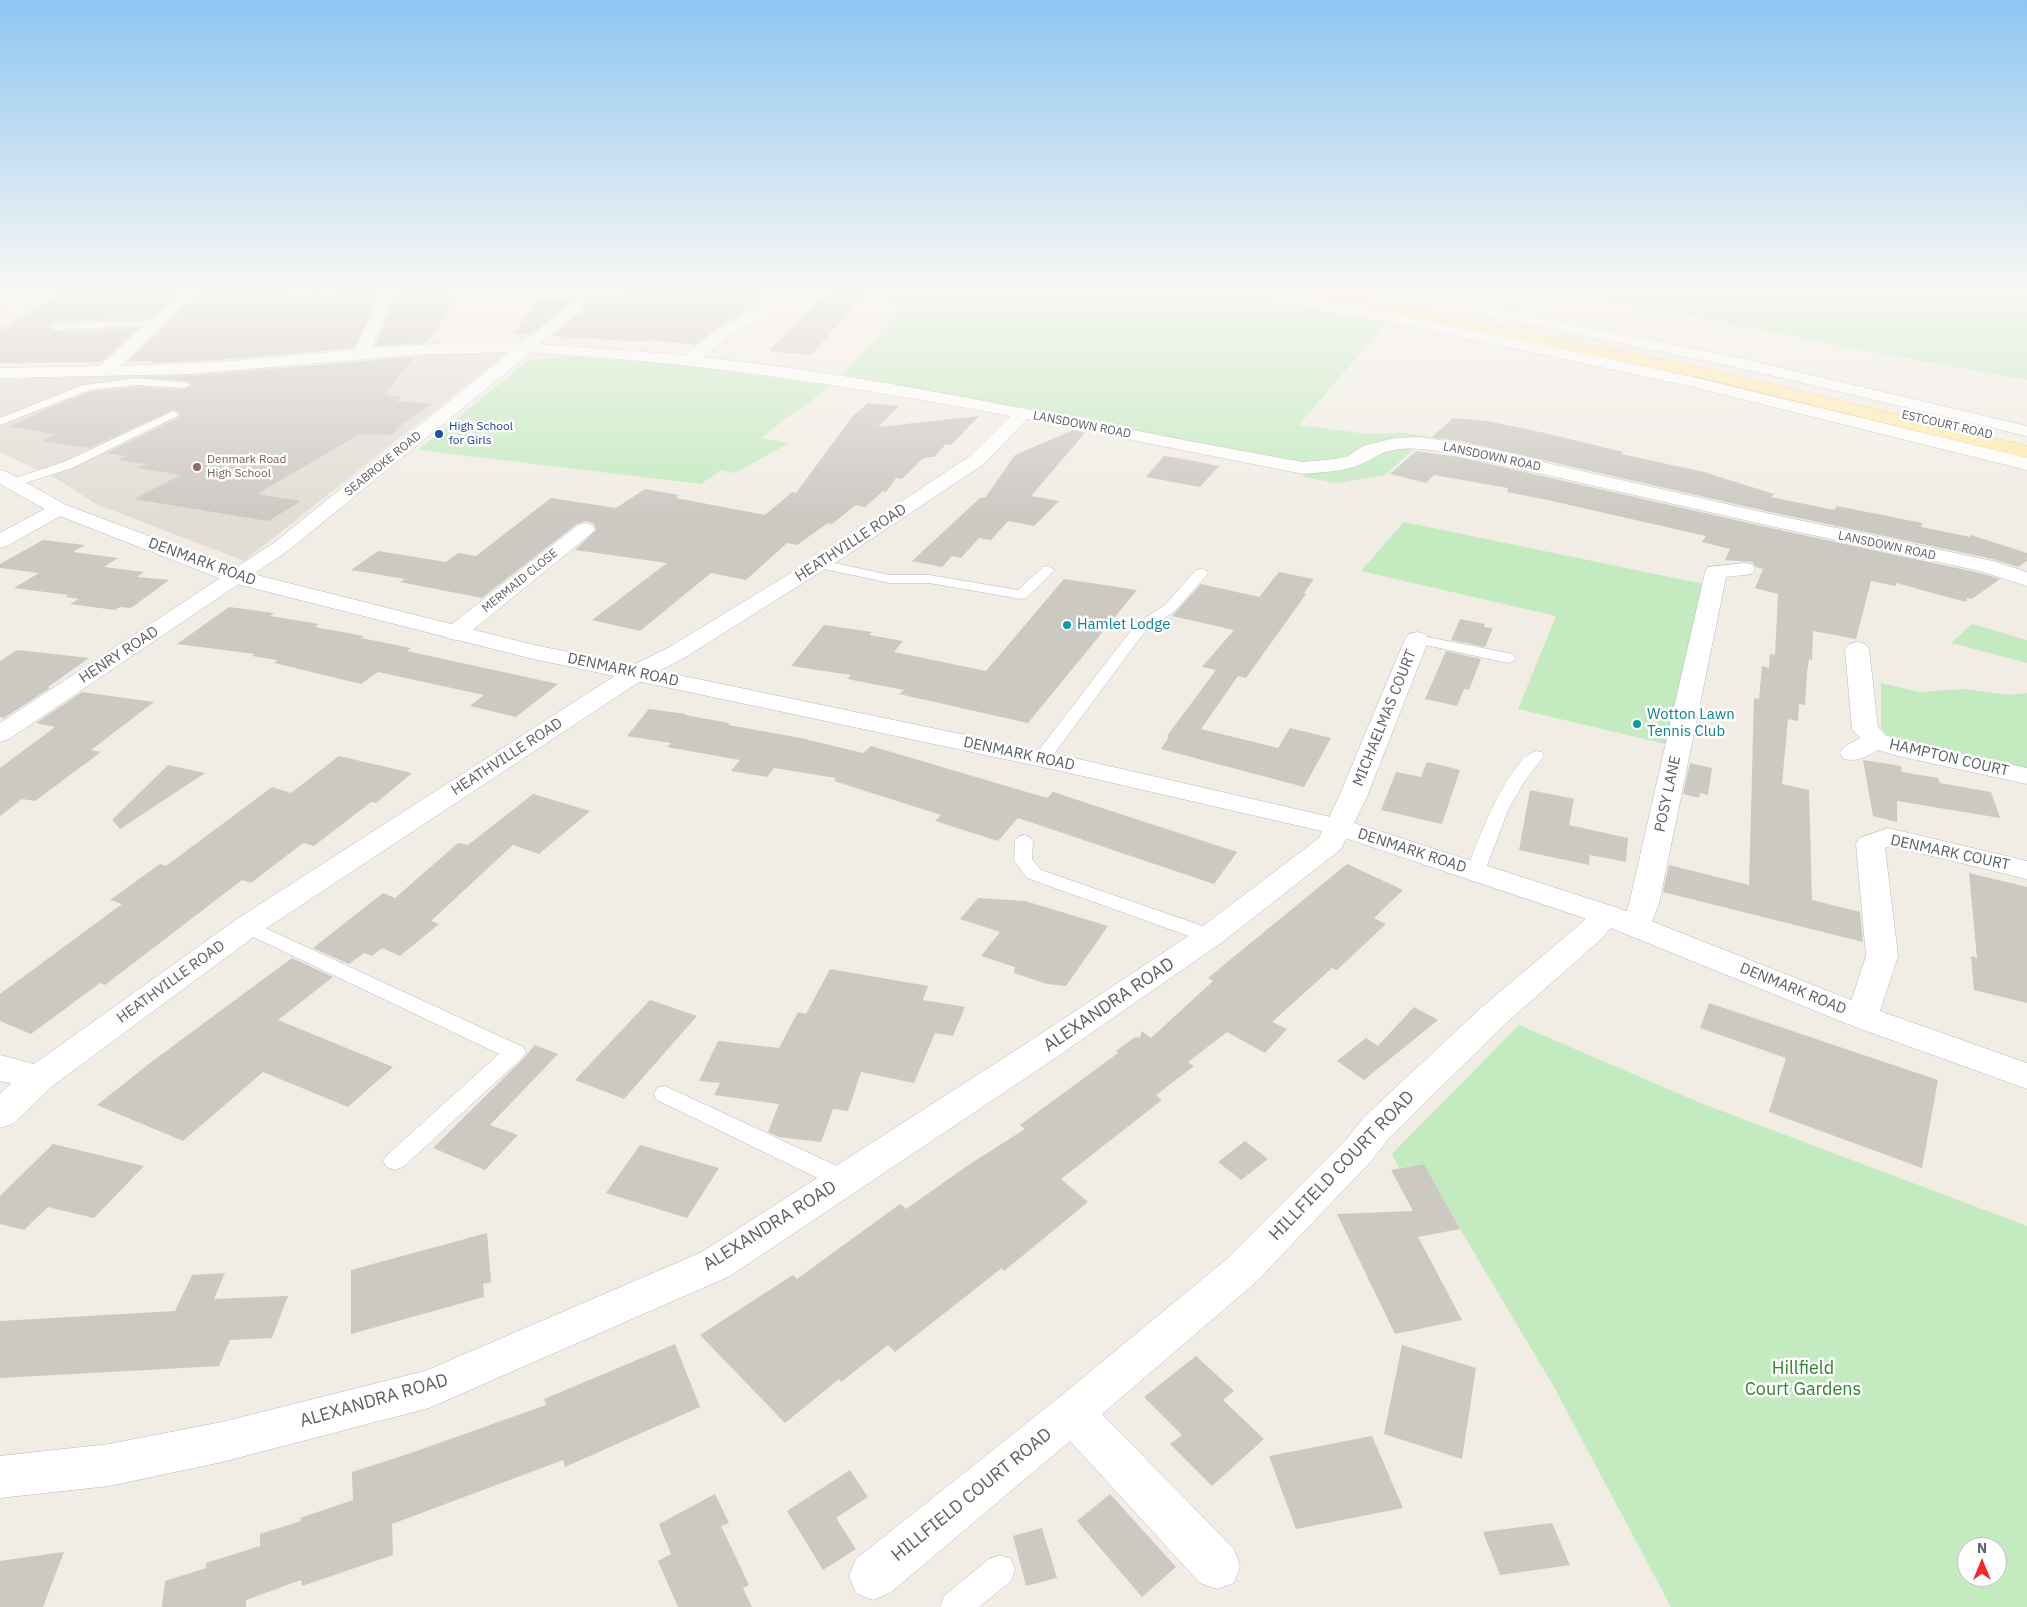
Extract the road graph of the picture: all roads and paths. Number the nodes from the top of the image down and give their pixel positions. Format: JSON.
{"nodes":[{"id":1,"x":109,"y":367,"type":"edge"},
{"id":2,"x":214,"y":367,"type":"edge"},
{"id":3,"x":503,"y":367,"type":"edge"},
{"id":4,"x":736,"y":367,"type":"edge"},
{"id":5,"x":1630,"y":367,"type":"edge"},
{"id":6,"x":1671,"y":367,"type":"edge"},
{"id":7,"x":1704,"y":367,"type":"edge"},
{"id":8,"x":1756,"y":367,"type":"edge"},
{"id":9,"x":105,"y":371,"type":"junction"},
{"id":10,"x":0,"y":373,"type":"edge"},
{"id":11,"x":185,"y":385,"type":"dead end"},
{"id":12,"x":1023,"y":413,"type":"junction"},
{"id":13,"x":172,"y":414,"type":"dead end"},
{"id":14,"x":0,"y":422,"type":"edge"},
{"id":15,"x":2027,"y":432,"type":"edge"},
{"id":16,"x":2027,"y":444,"type":"edge"},
{"id":17,"x":2027,"y":452,"type":"edge"},
{"id":18,"x":2027,"y":464,"type":"edge"},
{"id":19,"x":6,"y":480,"type":"edge"},
{"id":20,"x":58,"y":509,"type":"junction"},
{"id":21,"x":585,"y":529,"type":"dead end"},
{"id":22,"x":0,"y":542,"type":"edge"},
{"id":23,"x":820,"y":564,"type":"junction"},
{"id":24,"x":1744,"y":569,"type":"dead end"},
{"id":25,"x":1048,"y":570,"type":"dead end"},
{"id":26,"x":1201,"y":573,"type":"dead end"},
{"id":27,"x":237,"y":577,"type":"junction"},
{"id":28,"x":2027,"y":579,"type":"edge"},
{"id":29,"x":455,"y":632,"type":"junction"},
{"id":30,"x":1416,"y":639,"type":"joint"},
{"id":31,"x":1857,"y":650,"type":"dead end"},
{"id":32,"x":1508,"y":658,"type":"dead end"},
{"id":33,"x":636,"y":673,"type":"junction"},
{"id":34,"x":0,"y":734,"type":"edge"},
{"id":35,"x":1876,"y":740,"type":"junction"},
{"id":36,"x":1853,"y":753,"type":"dead end"},
{"id":37,"x":1536,"y":756,"type":"dead end"},
{"id":38,"x":1041,"y":759,"type":"junction"},
{"id":39,"x":2027,"y":776,"type":"edge"},
{"id":40,"x":1338,"y":827,"type":"junction"},
{"id":41,"x":1024,"y":841,"type":"dead end"},
{"id":42,"x":2027,"y":870,"type":"edge"},
{"id":43,"x":1476,"y":871,"type":"junction"},
{"id":44,"x":1622,"y":920,"type":"junction"},
{"id":45,"x":248,"y":926,"type":"junction"},
{"id":46,"x":1210,"y":936,"type":"junction"},
{"id":47,"x":1862,"y":1017,"type":"junction"},
{"id":48,"x":0,"y":1068,"type":"edge"},
{"id":49,"x":2027,"y":1076,"type":"edge"},
{"id":50,"x":39,"y":1078,"type":"junction"},
{"id":51,"x":665,"y":1094,"type":"dead end"},
{"id":52,"x":0,"y":1116,"type":"edge"},
{"id":53,"x":395,"y":1161,"type":"dead end"},
{"id":54,"x":844,"y":1180,"type":"junction"},
{"id":55,"x":1072,"y":1413,"type":"junction"},
{"id":56,"x":0,"y":1477,"type":"edge"},
{"id":57,"x":1217,"y":1566,"type":"dead end"},
{"id":58,"x":1000,"y":1570,"type":"dead end"},
{"id":59,"x":872,"y":1576,"type":"dead end"},
{"id":60,"x":955,"y":1607,"type":"edge"}],
"edges":[{"from":1,"to":9,"type":"street"},
{"from":2,"to":9,"type":"street","name":"LANSDOWN ROAD"},
{"from":3,"to":27,"type":"street","name":"SEABROKE ROAD"},
{"from":4,"to":12,"type":"street","name":"LANSDOWN ROAD"},
{"from":5,"to":18,"type":"street","name":"ESTCOURT ROAD"},
{"from":6,"to":17,"type":"main road","name":"ESTCOURT ROAD"},
{"from":7,"to":16,"type":"main road","name":"ESTCOURT ROAD"},
{"from":8,"to":15,"type":"street","name":"ESTCOURT ROAD"},
{"from":9,"to":10,"type":"street","name":"LANSDOWN ROAD"},
{"from":11,"to":14,"type":"lane"},
{"from":12,"to":23,"type":"street","name":"HEATHVILLE ROAD"},
{"from":12,"to":28,"type":"street","name":"LANSDOWN ROAD"},
{"from":13,"to":19,"type":"lane"},
{"from":19,"to":20,"type":"street","name":"DENMARK ROAD"},
{"from":20,"to":22,"type":"street"},
{"from":20,"to":27,"type":"street","name":"DENMARK ROAD"},
{"from":21,"to":29,"type":"street","name":"MERMAID CLOSE"},
{"from":23,"to":25,"type":"lane"},
{"from":23,"to":33,"type":"street","name":"HEATHVILLE ROAD"},
{"from":24,"to":44,"type":"street","name":"POSY LANE"},
{"from":26,"to":38,"type":"lane"},
{"from":27,"to":29,"type":"street","name":"DENMARK ROAD"},
{"from":27,"to":34,"type":"street","name":"HENRY ROAD"},
{"from":29,"to":33,"type":"street","name":"DENMARK ROAD"},
{"from":30,"to":32,"type":"lane","name":"MICHAELMAS COURT"},
{"from":30,"to":40,"type":"street","name":"MICHAELMAS COURT"},
{"from":31,"to":35,"type":"street","name":"HAMPTON COURT"},
{"from":33,"to":38,"type":"street","name":"DENMARK ROAD"},
{"from":33,"to":45,"type":"street","name":"HEATHVILLE ROAD"},
{"from":35,"to":36,"type":"street"},
{"from":35,"to":39,"type":"street","name":"HAMPTON COURT"},
{"from":37,"to":43,"type":"lane"},
{"from":38,"to":40,"type":"street","name":"DENMARK ROAD"},
{"from":40,"to":43,"type":"street","name":"DENMARK ROAD"},
{"from":40,"to":46,"type":"street","name":"ALEXANDRA ROAD"},
{"from":41,"to":46,"type":"lane"},
{"from":42,"to":47,"type":"street","name":"DENMARK COURT"},
{"from":43,"to":44,"type":"street","name":"DENMARK ROAD"},
{"from":44,"to":47,"type":"street","name":"DENMARK ROAD"},
{"from":44,"to":55,"type":"street","name":"HILLFIELD COURT ROAD"},
{"from":45,"to":50,"type":"street","name":"HEATHVILLE ROAD"},
{"from":45,"to":53,"type":"lane"},
{"from":46,"to":54,"type":"street","name":"ALEXANDRA ROAD"},
{"from":47,"to":49,"type":"street","name":"DENMARK ROAD"},
{"from":48,"to":50,"type":"street"},
{"from":50,"to":52,"type":"street","name":"HEATHVILLE ROAD"},
{"from":51,"to":54,"type":"lane"},
{"from":54,"to":56,"type":"street","name":"ALEXANDRA ROAD"},
{"from":55,"to":57,"type":"street"},
{"from":55,"to":59,"type":"street","name":"HILLFIELD COURT ROAD"},
{"from":58,"to":60,"type":"lane"}]}
